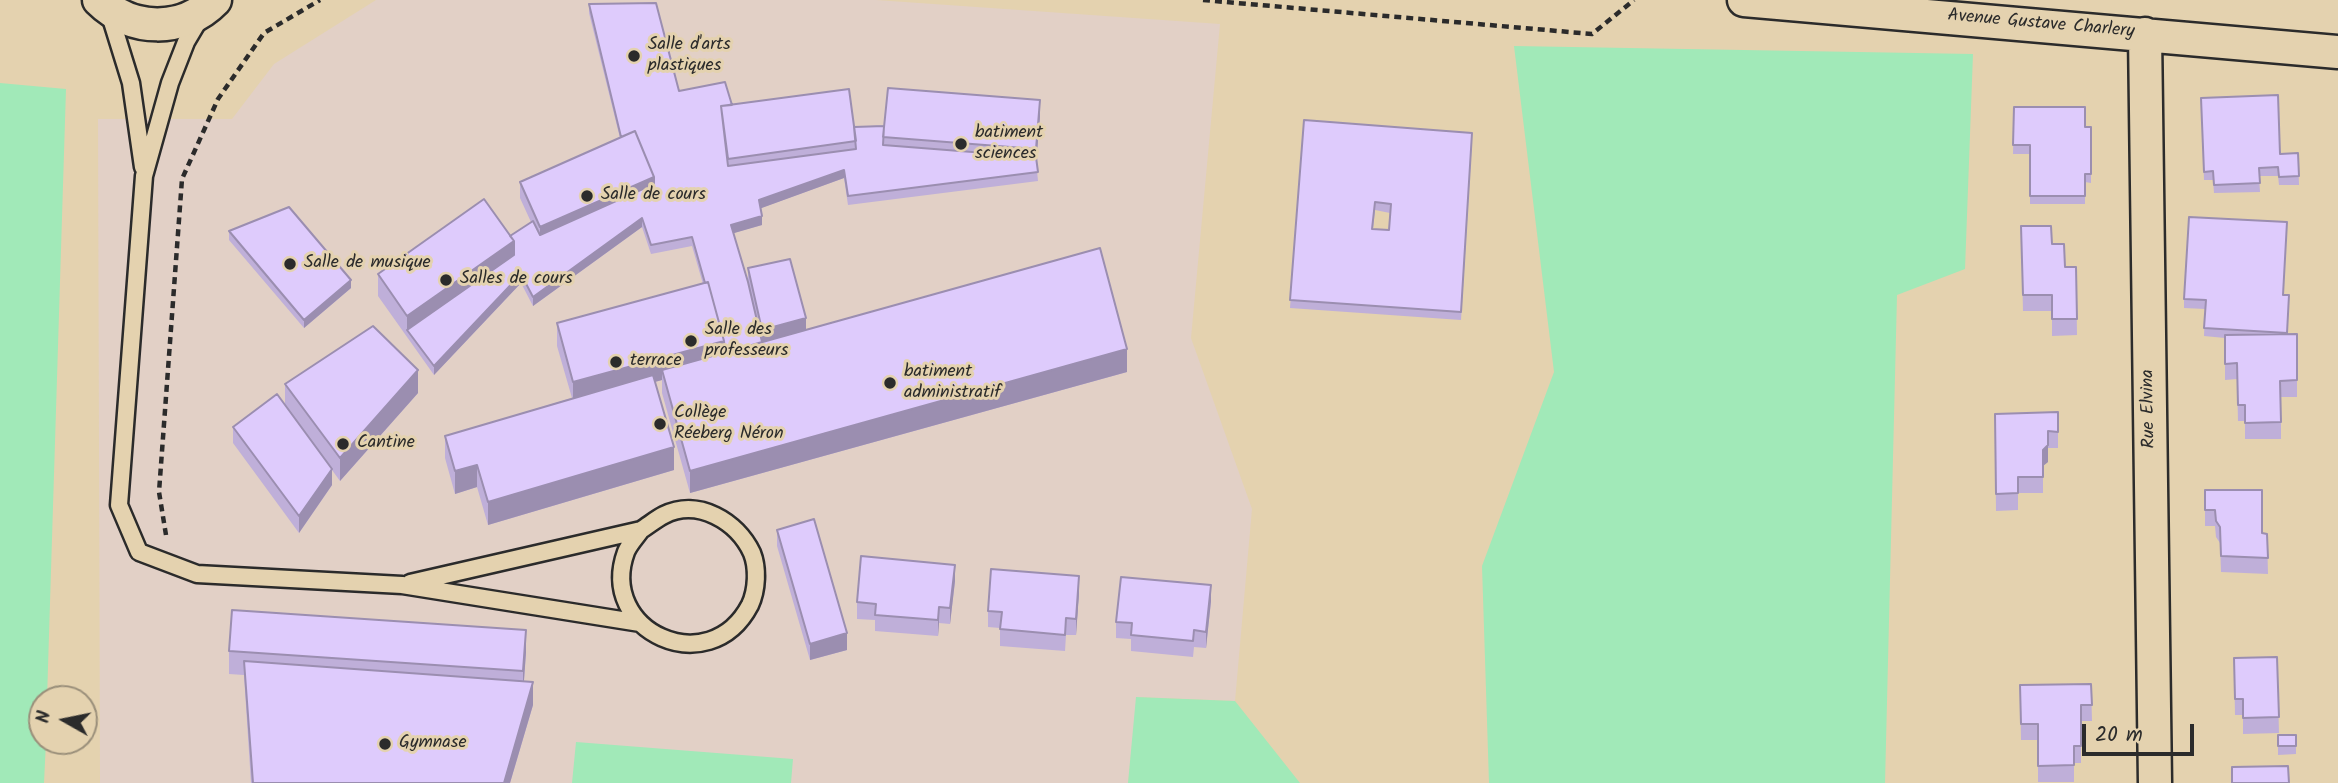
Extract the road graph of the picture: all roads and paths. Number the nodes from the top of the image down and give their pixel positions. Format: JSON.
{"nodes":[{"id":1,"x":320,"y":0,"type":"edge"},
{"id":2,"x":1203,"y":0,"type":"edge"},
{"id":3,"x":1634,"y":0,"type":"edge"},
{"id":4,"x":1744,"y":0,"type":"edge"},
{"id":5,"x":104,"y":5,"type":"edge"},
{"id":6,"x":210,"y":5,"type":"edge"},
{"id":7,"x":2144,"y":34,"type":"junction"},
{"id":8,"x":2338,"y":52,"type":"edge"},
{"id":9,"x":144,"y":176,"type":"junction"},
{"id":10,"x":641,"y":530,"type":"junction"},
{"id":11,"x":197,"y":575,"type":"junction"},
{"id":12,"x":402,"y":585,"type":"junction"},
{"id":13,"x":640,"y":623,"type":"junction"},
{"id":14,"x":2155,"y":783,"type":"edge"}],
"edges":[{"from":1,"to":11,"type":"path"},
{"from":2,"to":3,"type":"path"},
{"from":4,"to":7,"type":"street","name":"Avenue Gustave Charlery"},
{"from":5,"to":6,"type":"street"},
{"from":5,"to":9,"type":"lane"},
{"from":6,"to":9,"type":"lane"},
{"from":7,"to":8,"type":"street","name":"Avenue Gustave Charlery"},
{"from":7,"to":14,"type":"street","name":"Rue Elvina"},
{"from":9,"to":11,"type":"lane"},
{"from":10,"to":12,"type":"lane"},
{"from":10,"to":13,"type":"lane"},
{"from":10,"to":13,"type":"lane"},
{"from":11,"to":12,"type":"lane"},
{"from":12,"to":13,"type":"lane"}]}
